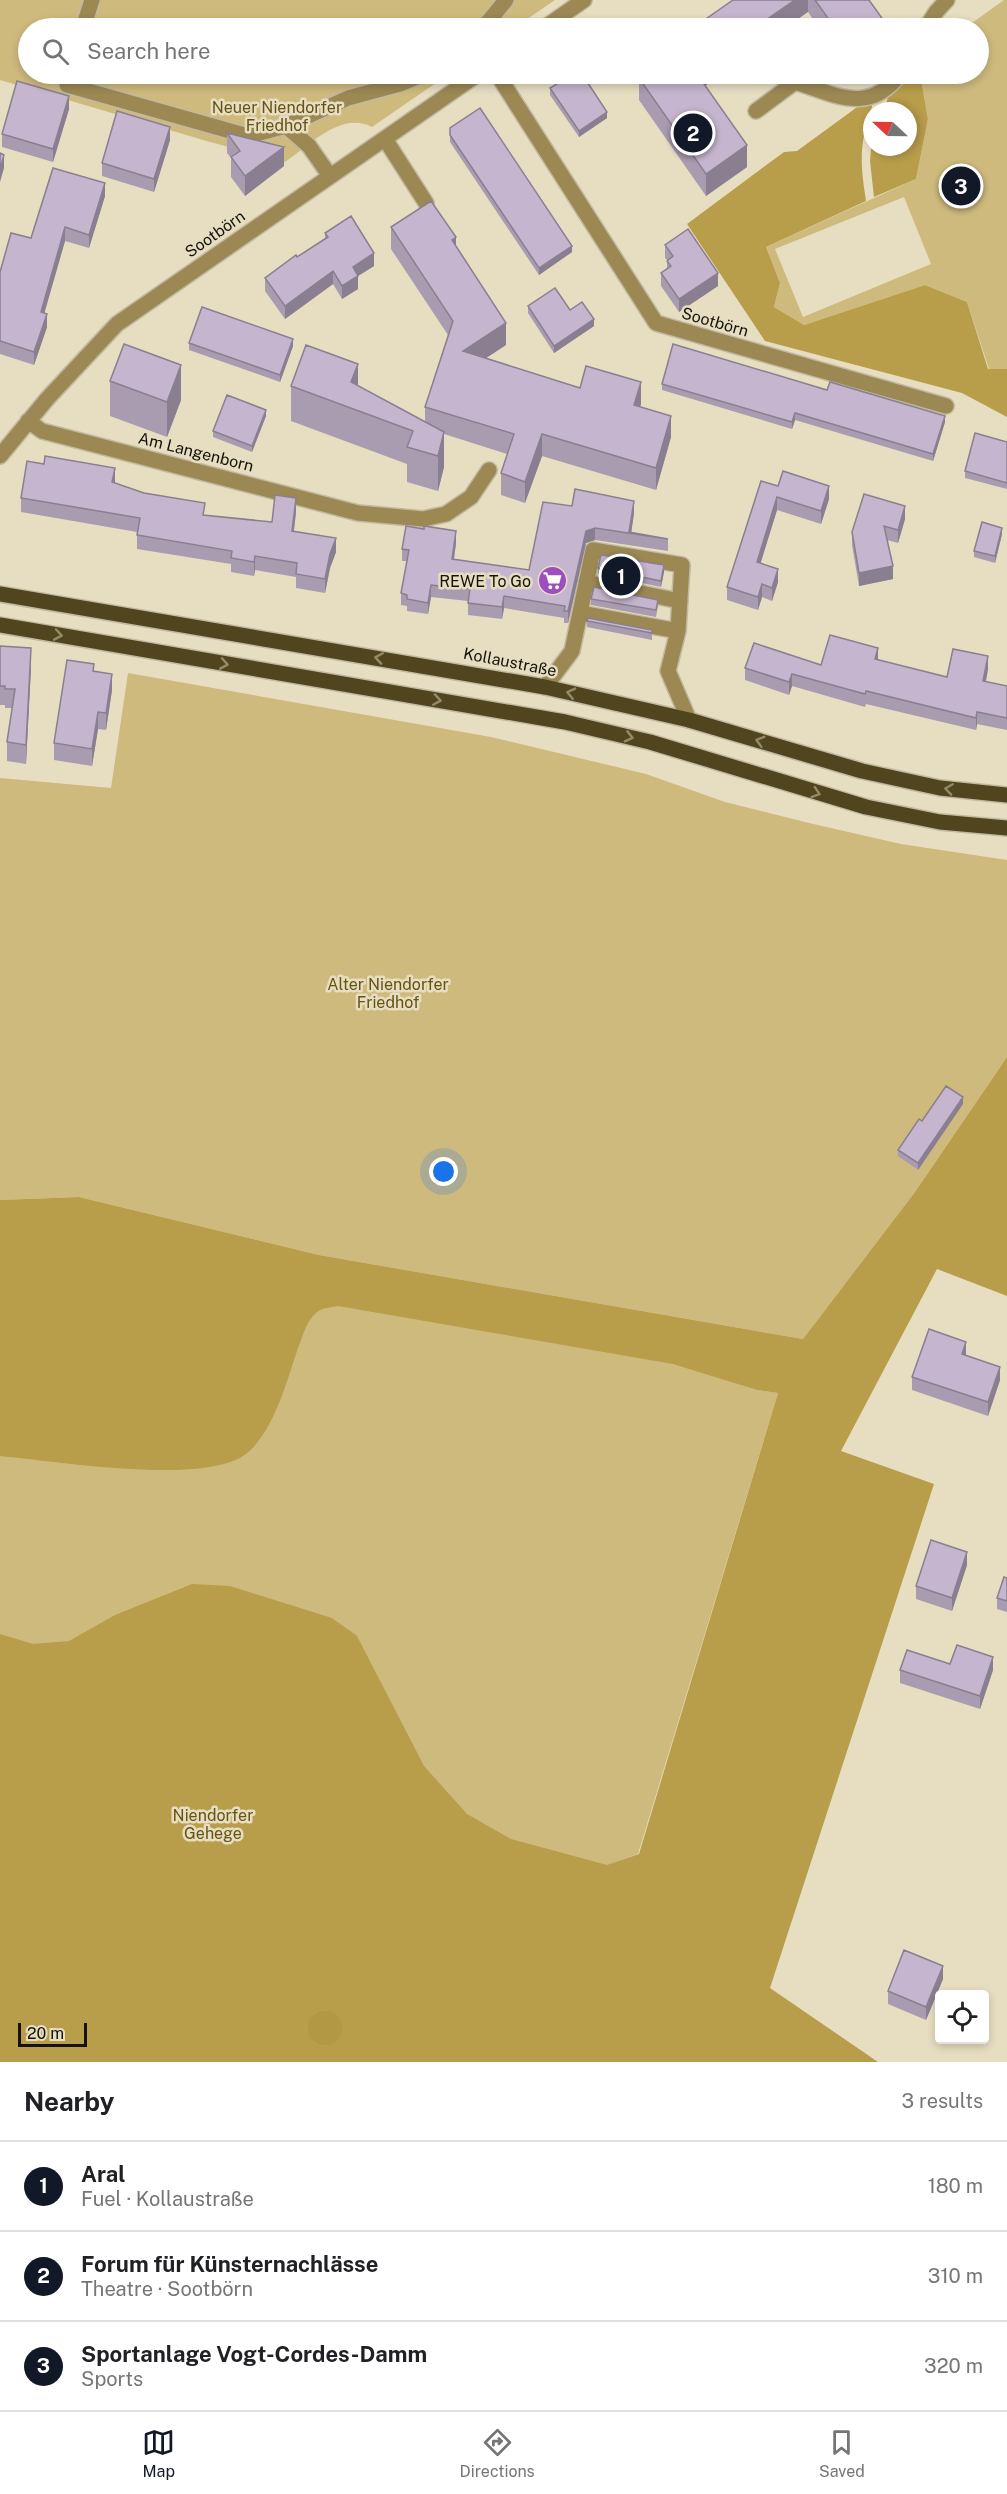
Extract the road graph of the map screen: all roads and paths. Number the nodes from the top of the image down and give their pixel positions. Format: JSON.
{"nodes":[{"id":1,"x":92,"y":0,"type":"edge"},
{"id":2,"x":506,"y":0,"type":"edge"},
{"id":3,"x":584,"y":0,"type":"edge"},
{"id":4,"x":947,"y":0,"type":"edge"},
{"id":5,"x":86,"y":18,"type":"edge"},
{"id":6,"x":491,"y":18,"type":"edge"},
{"id":7,"x":558,"y":18,"type":"edge"},
{"id":8,"x":932,"y":18,"type":"edge"},
{"id":9,"x":67,"y":84,"type":"edge"},
{"id":10,"x":400,"y":84,"type":"edge"},
{"id":11,"x":464,"y":84,"type":"edge"},
{"id":12,"x":502,"y":84,"type":"edge"},
{"id":13,"x":792,"y":84,"type":"edge"},
{"id":14,"x":801,"y":84,"type":"edge"},
{"id":15,"x":892,"y":84,"type":"edge"},
{"id":16,"x":756,"y":111,"type":"dead end"},
{"id":17,"x":286,"y":126,"type":"junction"},
{"id":18,"x":385,"y":139,"type":"junction"},
{"id":19,"x":330,"y":176,"type":"junction"},
{"id":20,"x":426,"y":202,"type":"edge"},
{"id":21,"x":946,"y":406,"type":"dead end"},
{"id":22,"x":28,"y":421,"type":"junction"},
{"id":23,"x":0,"y":456,"type":"edge"},
{"id":24,"x":489,"y":471,"type":"dead end"},
{"id":25,"x":586,"y":582,"type":"junction"},
{"id":26,"x":0,"y":594,"type":"edge"},
{"id":27,"x":680,"y":601,"type":"junction"},
{"id":28,"x":580,"y":613,"type":"junction"},
{"id":29,"x":0,"y":625,"type":"edge"},
{"id":30,"x":678,"y":632,"type":"junction"},
{"id":31,"x":545,"y":687,"type":"junction"},
{"id":32,"x":688,"y":720,"type":"junction"},
{"id":33,"x":1007,"y":795,"type":"edge"},
{"id":34,"x":1007,"y":828,"type":"edge"}],
"edges":[{"from":1,"to":5,"type":"street"},
{"from":2,"to":6,"type":"street"},
{"from":3,"to":7,"type":"street"},
{"from":4,"to":8,"type":"street"},
{"from":9,"to":17,"type":"street"},
{"from":10,"to":17,"type":"street"},
{"from":11,"to":18,"type":"street","name":"Sootbörn"},
{"from":12,"to":21,"type":"street","name":"Sootbörn"},
{"from":13,"to":16,"type":"street"},
{"from":14,"to":15,"type":"street"},
{"from":17,"to":19,"type":"street"},
{"from":18,"to":19,"type":"street","name":"Sootbörn"},
{"from":18,"to":20,"type":"street"},
{"from":19,"to":22,"type":"street","name":"Sootbörn"},
{"from":22,"to":23,"type":"street","name":"Sootbörn"},
{"from":22,"to":24,"type":"street","name":"Am Langenborn"},
{"from":25,"to":27,"type":"street"},
{"from":25,"to":27,"type":"street"},
{"from":25,"to":28,"type":"street"},
{"from":31,"to":26,"type":"main road","name":"Kollaustraße","one_way":true},
{"from":27,"to":30,"type":"street"},
{"from":28,"to":30,"type":"street"},
{"from":28,"to":31,"type":"street"},
{"from":29,"to":34,"type":"main road","one_way":true},
{"from":30,"to":32,"type":"street"},
{"from":32,"to":31,"type":"main road","name":"Kollaustraße","one_way":true},
{"from":33,"to":32,"type":"main road","name":"Kollaustraße","one_way":true}]}
